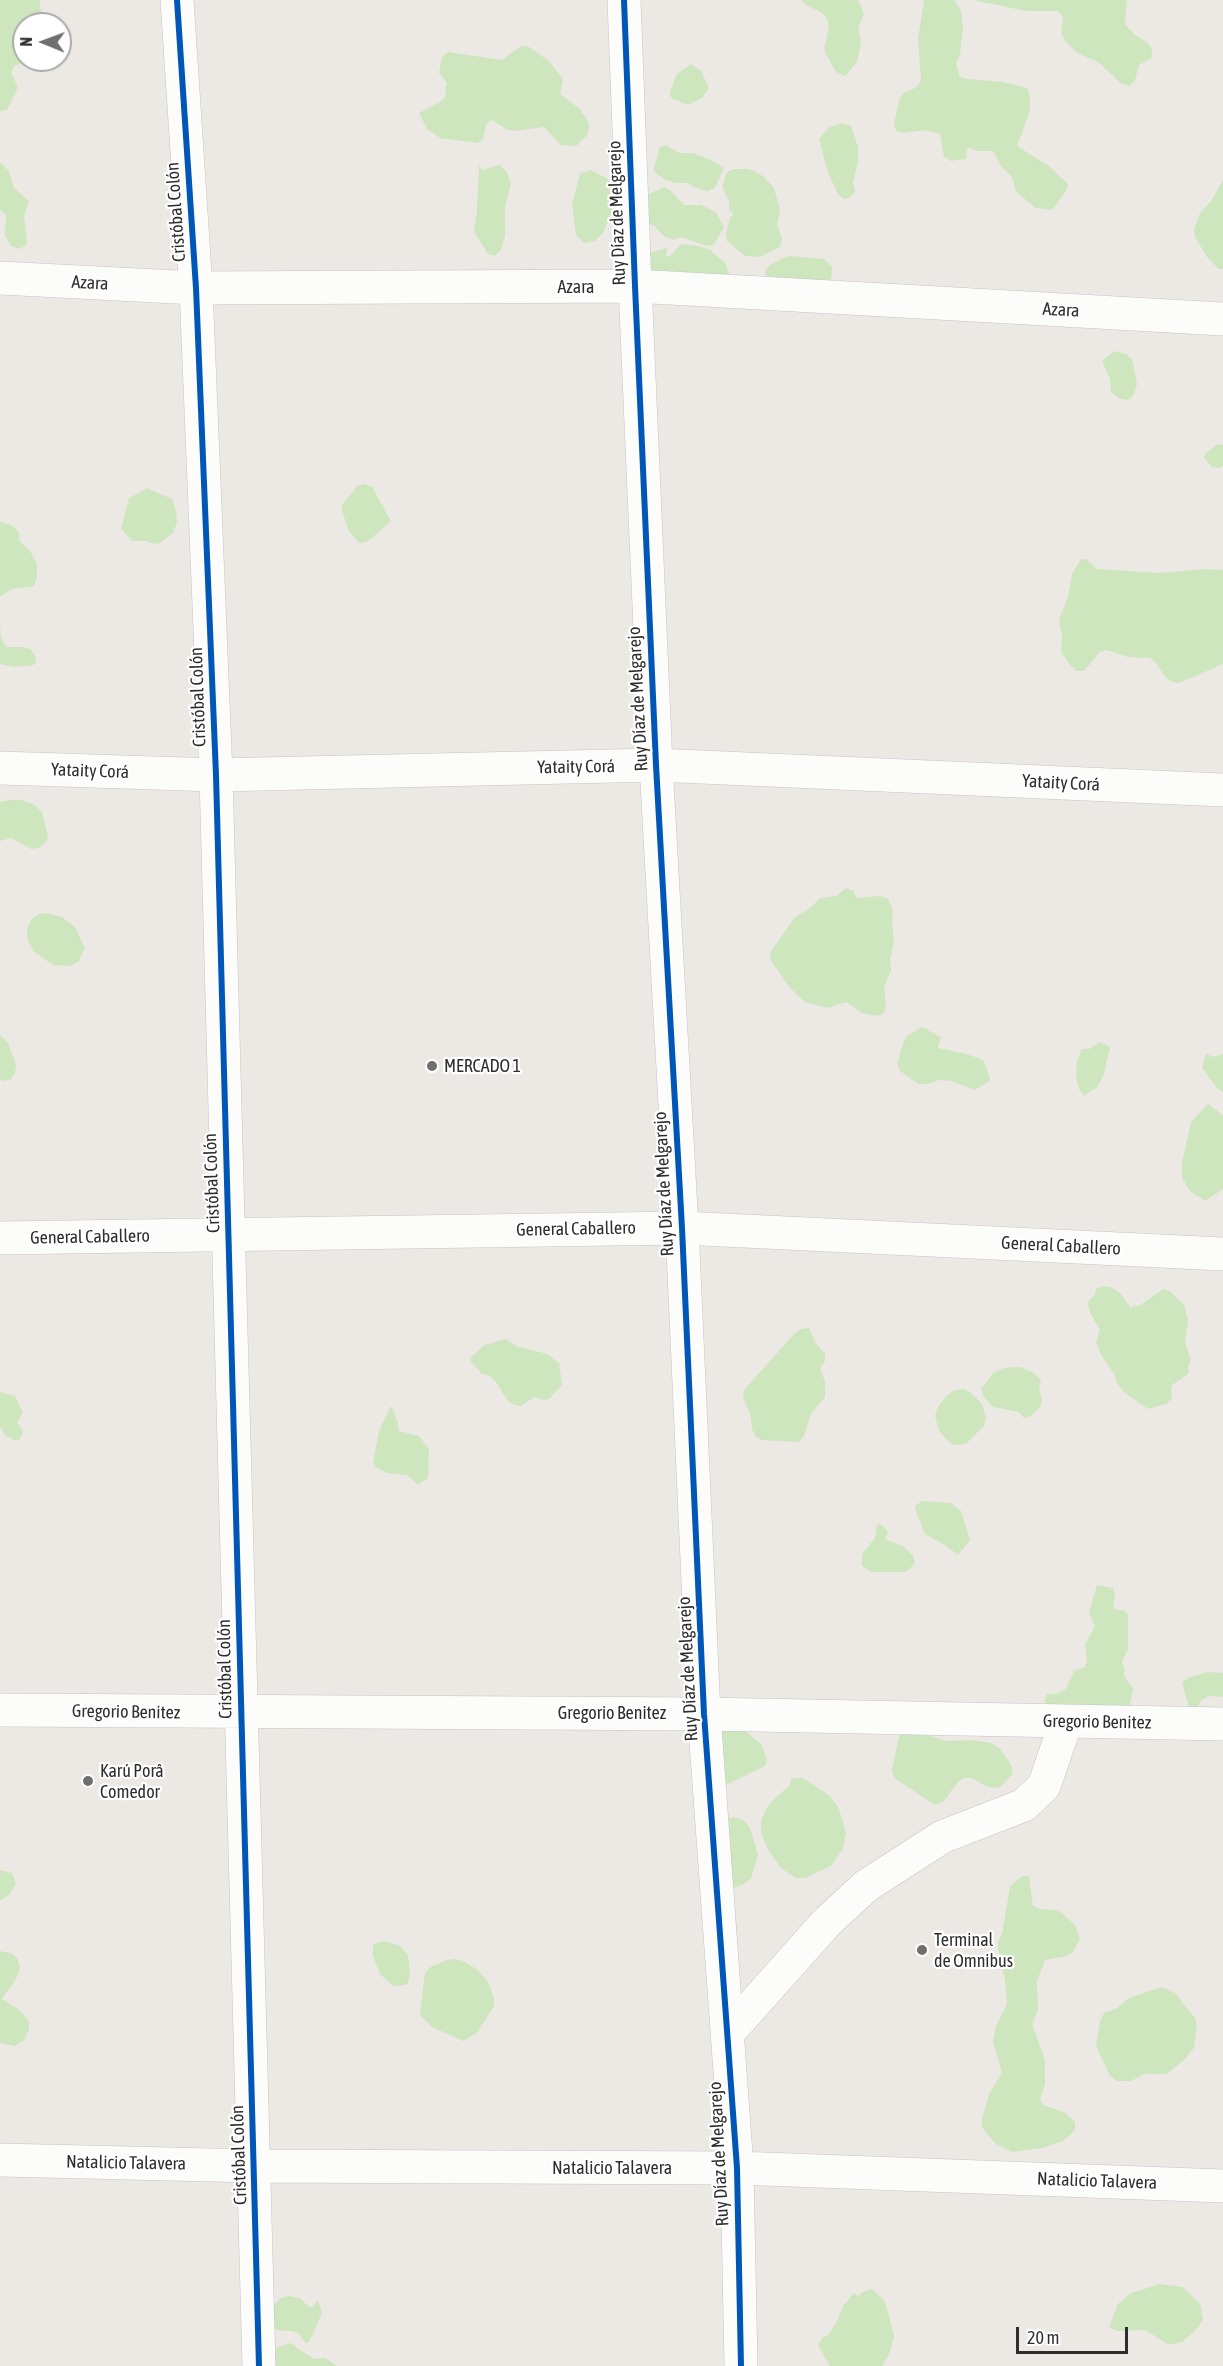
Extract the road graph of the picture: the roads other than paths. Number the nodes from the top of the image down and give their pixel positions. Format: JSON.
{"nodes":[{"id":1,"x":177,"y":0,"type":"edge"},
{"id":2,"x":624,"y":0,"type":"edge"},
{"id":3,"x":0,"y":278,"type":"edge"},
{"id":4,"x":635,"y":286,"type":"junction"},
{"id":5,"x":196,"y":288,"type":"junction"},
{"id":6,"x":1223,"y":319,"type":"edge"},
{"id":7,"x":656,"y":765,"type":"junction"},
{"id":8,"x":0,"y":768,"type":"edge"},
{"id":9,"x":216,"y":775,"type":"junction"},
{"id":10,"x":1223,"y":790,"type":"edge"},
{"id":11,"x":682,"y":1228,"type":"junction"},
{"id":12,"x":228,"y":1235,"type":"junction"},
{"id":13,"x":0,"y":1238,"type":"edge"},
{"id":14,"x":1223,"y":1254,"type":"edge"},
{"id":15,"x":0,"y":1710,"type":"edge"},
{"id":16,"x":241,"y":1713,"type":"junction"},
{"id":17,"x":704,"y":1714,"type":"junction"},
{"id":18,"x":1066,"y":1722,"type":"junction"},
{"id":19,"x":1223,"y":1724,"type":"edge"},
{"id":20,"x":728,"y":2033,"type":"junction"},
{"id":21,"x":0,"y":2160,"type":"edge"},
{"id":22,"x":255,"y":2166,"type":"junction"},
{"id":23,"x":737,"y":2168,"type":"junction"},
{"id":24,"x":1223,"y":2186,"type":"edge"},
{"id":25,"x":259,"y":2366,"type":"edge"},
{"id":26,"x":741,"y":2366,"type":"edge"}],
"edges":[{"from":1,"to":5,"type":"street","name":"Cristóbal Colón"},
{"from":2,"to":4,"type":"street","name":"Ruy Díaz de Melgarejo"},
{"from":3,"to":5,"type":"street","name":"Azara"},
{"from":4,"to":5,"type":"street","name":"Azara"},
{"from":4,"to":6,"type":"street","name":"Azara"},
{"from":4,"to":7,"type":"street","name":"Ruy Díaz de Melgarejo"},
{"from":5,"to":9,"type":"street","name":"Cristóbal Colón"},
{"from":7,"to":9,"type":"street","name":"Yataity Corá"},
{"from":7,"to":10,"type":"street","name":"Yataity Corá"},
{"from":7,"to":11,"type":"street","name":"Ruy Díaz de Melgarejo"},
{"from":8,"to":9,"type":"street","name":"Yataity Corá"},
{"from":9,"to":12,"type":"street","name":"Cristóbal Colón"},
{"from":11,"to":12,"type":"street","name":"General Caballero"},
{"from":11,"to":14,"type":"street","name":"General Caballero"},
{"from":11,"to":17,"type":"street","name":"Ruy Díaz de Melgarejo"},
{"from":12,"to":13,"type":"street","name":"General Caballero"},
{"from":12,"to":16,"type":"street","name":"Cristóbal Colón"},
{"from":15,"to":16,"type":"street","name":"Gregorio Benitez"},
{"from":16,"to":17,"type":"street","name":"Gregorio Benitez"},
{"from":16,"to":22,"type":"street","name":"Cristóbal Colón"},
{"from":17,"to":18,"type":"street","name":"Gregorio Benitez"},
{"from":17,"to":20,"type":"street","name":"Ruy Díaz de Melgarejo"},
{"from":18,"to":19,"type":"street","name":"Gregorio Benitez"},
{"from":18,"to":20,"type":"street"},
{"from":20,"to":23,"type":"street","name":"Ruy Díaz de Melgarejo"},
{"from":21,"to":22,"type":"street","name":"Natalicio Talavera"},
{"from":22,"to":23,"type":"street","name":"Natalicio Talavera"},
{"from":22,"to":25,"type":"street","name":"Cristóbal Colón"},
{"from":23,"to":24,"type":"street","name":"Natalicio Talavera"},
{"from":23,"to":26,"type":"street","name":"Ruy Díaz de Melgarejo"}]}
